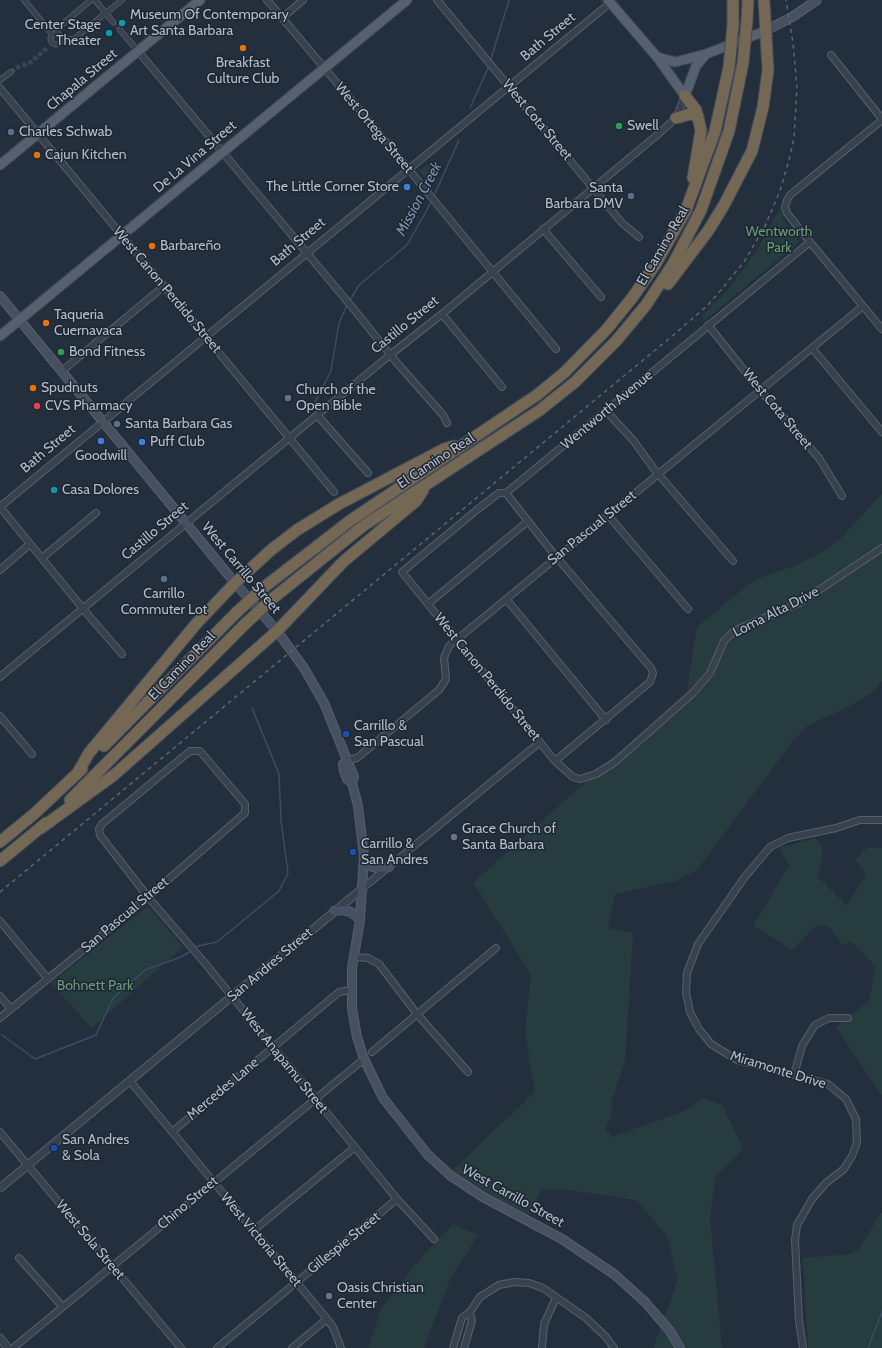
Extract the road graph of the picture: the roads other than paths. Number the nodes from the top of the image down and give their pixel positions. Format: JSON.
{"nodes":[{"id":1,"x":24,"y":0,"type":"edge"},
{"id":2,"x":91,"y":0,"type":"edge"},
{"id":3,"x":95,"y":0,"type":"edge"},
{"id":4,"x":122,"y":0,"type":"edge"},
{"id":5,"x":200,"y":0,"type":"edge"},
{"id":6,"x":267,"y":0,"type":"edge"},
{"id":7,"x":303,"y":0,"type":"edge"},
{"id":8,"x":407,"y":0,"type":"edge"},
{"id":9,"x":437,"y":0,"type":"edge"},
{"id":10,"x":733,"y":0,"type":"edge"},
{"id":11,"x":748,"y":0,"type":"edge"},
{"id":12,"x":764,"y":0,"type":"edge"},
{"id":13,"x":817,"y":0,"type":"edge"},
{"id":14,"x":610,"y":1,"type":"edge"},
{"id":15,"x":106,"y":14,"type":"junction"},
{"id":16,"x":282,"y":18,"type":"junction"},
{"id":17,"x":113,"y":22,"type":"tunnel mouth"},
{"id":18,"x":120,"y":30,"type":"tunnel mouth"},
{"id":19,"x":765,"y":31,"type":"junction"},
{"id":20,"x":55,"y":34,"type":"junction"},
{"id":21,"x":62,"y":40,"type":"junction"},
{"id":22,"x":138,"y":51,"type":"junction"},
{"id":23,"x":706,"y":54,"type":"junction"},
{"id":24,"x":831,"y":55,"type":"dead end"},
{"id":25,"x":657,"y":58,"type":"junction"},
{"id":26,"x":324,"y":69,"type":"junction"},
{"id":27,"x":11,"y":72,"type":"tunnel mouth"},
{"id":28,"x":0,"y":80,"type":"edge"},
{"id":29,"x":510,"y":87,"type":"junction"},
{"id":30,"x":0,"y":88,"type":"edge"},
{"id":31,"x":685,"y":96,"type":"junction"},
{"id":32,"x":698,"y":116,"type":"junction"},
{"id":33,"x":676,"y":118,"type":"junction"},
{"id":34,"x":882,"y":119,"type":"edge"},
{"id":35,"x":38,"y":134,"type":"junction"},
{"id":36,"x":222,"y":152,"type":"junction"},
{"id":37,"x":0,"y":165,"type":"edge"},
{"id":38,"x":409,"y":169,"type":"junction"},
{"id":39,"x":593,"y":188,"type":"junction"},
{"id":40,"x":686,"y":210,"type":"junction"},
{"id":41,"x":543,"y":229,"type":"junction"},
{"id":42,"x":122,"y":236,"type":"junction"},
{"id":43,"x":639,"y":237,"type":"dead end"},
{"id":44,"x":810,"y":242,"type":"junction"},
{"id":45,"x":307,"y":253,"type":"junction"},
{"id":46,"x":492,"y":272,"type":"junction"},
{"id":47,"x":164,"y":286,"type":"junction"},
{"id":48,"x":0,"y":296,"type":"edge"},
{"id":49,"x":600,"y":297,"type":"dead end"},
{"id":50,"x":646,"y":305,"type":"junction"},
{"id":51,"x":863,"y":306,"type":"junction"},
{"id":52,"x":442,"y":314,"type":"junction"},
{"id":53,"x":20,"y":319,"type":"junction"},
{"id":54,"x":708,"y":325,"type":"junction"},
{"id":55,"x":882,"y":329,"type":"edge"},
{"id":56,"x":0,"y":336,"type":"edge"},
{"id":57,"x":206,"y":336,"type":"junction"},
{"id":58,"x":812,"y":348,"type":"junction"},
{"id":59,"x":556,"y":349,"type":"dead end"},
{"id":60,"x":390,"y":355,"type":"junction"},
{"id":61,"x":62,"y":371,"type":"junction"},
{"id":62,"x":502,"y":387,"type":"dead end"},
{"id":63,"x":761,"y":391,"type":"junction"},
{"id":64,"x":606,"y":411,"type":"junction"},
{"id":65,"x":318,"y":416,"type":"junction"},
{"id":66,"x":104,"y":421,"type":"junction"},
{"id":67,"x":447,"y":423,"type":"dead end"},
{"id":68,"x":882,"y":432,"type":"edge"},
{"id":69,"x":289,"y":438,"type":"junction"},
{"id":70,"x":468,"y":442,"type":"junction"},
{"id":71,"x":368,"y":473,"type":"dead end"},
{"id":72,"x":659,"y":474,"type":"junction"},
{"id":73,"x":428,"y":484,"type":"junction"},
{"id":74,"x":334,"y":492,"type":"dead end"},
{"id":75,"x":506,"y":494,"type":"junction"},
{"id":76,"x":842,"y":496,"type":"dead end"},
{"id":77,"x":0,"y":507,"type":"edge"},
{"id":78,"x":96,"y":513,"type":"dead end"},
{"id":79,"x":608,"y":515,"type":"junction"},
{"id":80,"x":528,"y":522,"type":"junction"},
{"id":81,"x":187,"y":523,"type":"junction"},
{"id":82,"x":30,"y":544,"type":"junction"},
{"id":83,"x":882,"y":548,"type":"edge"},
{"id":84,"x":557,"y":557,"type":"junction"},
{"id":85,"x":42,"y":558,"type":"junction"},
{"id":86,"x":733,"y":561,"type":"dead end"},
{"id":87,"x":0,"y":570,"type":"edge"},
{"id":88,"x":402,"y":572,"type":"joint"},
{"id":89,"x":232,"y":578,"type":"junction"},
{"id":90,"x":507,"y":600,"type":"junction"},
{"id":91,"x":428,"y":604,"type":"junction"},
{"id":92,"x":83,"y":609,"type":"junction"},
{"id":93,"x":688,"y":609,"type":"dead end"},
{"id":94,"x":277,"y":631,"type":"junction"},
{"id":95,"x":456,"y":640,"type":"junction"},
{"id":96,"x":122,"y":654,"type":"dead end"},
{"id":97,"x":0,"y":677,"type":"edge"},
{"id":98,"x":0,"y":716,"type":"edge"},
{"id":99,"x":606,"y":720,"type":"junction"},
{"id":100,"x":540,"y":742,"type":"junction"},
{"id":101,"x":32,"y":754,"type":"dead end"},
{"id":102,"x":347,"y":760,"type":"junction"},
{"id":103,"x":555,"y":761,"type":"junction"},
{"id":104,"x":77,"y":774,"type":"junction"},
{"id":105,"x":576,"y":778,"type":"joint"},
{"id":106,"x":882,"y":820,"type":"edge"},
{"id":107,"x":102,"y":824,"type":"joint"},
{"id":108,"x":41,"y":828,"type":"junction"},
{"id":109,"x":0,"y":842,"type":"edge"},
{"id":110,"x":0,"y":861,"type":"edge"},
{"id":111,"x":364,"y":864,"type":"junction"},
{"id":112,"x":389,"y":867,"type":"junction"},
{"id":113,"x":363,"y":888,"type":"junction"},
{"id":114,"x":148,"y":897,"type":"junction"},
{"id":115,"x":334,"y":911,"type":"junction"},
{"id":116,"x":360,"y":920,"type":"junction"},
{"id":117,"x":0,"y":921,"type":"edge"},
{"id":118,"x":496,"y":948,"type":"dead end"},
{"id":119,"x":354,"y":957,"type":"junction"},
{"id":120,"x":48,"y":979,"type":"junction"},
{"id":121,"x":351,"y":990,"type":"junction"},
{"id":122,"x":0,"y":996,"type":"edge"},
{"id":123,"x":231,"y":997,"type":"junction"},
{"id":124,"x":11,"y":1009,"type":"junction"},
{"id":125,"x":417,"y":1014,"type":"junction"},
{"id":126,"x":0,"y":1018,"type":"edge"},
{"id":127,"x":848,"y":1018,"type":"dead end"},
{"id":128,"x":273,"y":1047,"type":"junction"},
{"id":129,"x":372,"y":1052,"type":"dead end"},
{"id":130,"x":364,"y":1059,"type":"junction"},
{"id":131,"x":468,"y":1072,"type":"dead end"},
{"id":132,"x":794,"y":1075,"type":"junction"},
{"id":133,"x":130,"y":1081,"type":"junction"},
{"id":134,"x":314,"y":1098,"type":"junction"},
{"id":135,"x":0,"y":1132,"type":"edge"},
{"id":136,"x":172,"y":1132,"type":"junction"},
{"id":137,"x":355,"y":1147,"type":"junction"},
{"id":138,"x":28,"y":1165,"type":"junction"},
{"id":139,"x":213,"y":1182,"type":"junction"},
{"id":140,"x":0,"y":1188,"type":"edge"},
{"id":141,"x":397,"y":1199,"type":"junction"},
{"id":142,"x":254,"y":1230,"type":"junction"},
{"id":143,"x":434,"y":1239,"type":"dead end"},
{"id":144,"x":19,"y":1258,"type":"dead end"},
{"id":145,"x":111,"y":1266,"type":"junction"},
{"id":146,"x":296,"y":1283,"type":"junction"},
{"id":147,"x":556,"y":1298,"type":"junction"},
{"id":148,"x":62,"y":1306,"type":"junction"},
{"id":149,"x":470,"y":1312,"type":"junction"},
{"id":150,"x":327,"y":1319,"type":"junction"},
{"id":151,"x":0,"y":1338,"type":"edge"},
{"id":152,"x":8,"y":1348,"type":"edge"},
{"id":153,"x":13,"y":1348,"type":"edge"},
{"id":154,"x":181,"y":1348,"type":"edge"},
{"id":155,"x":217,"y":1348,"type":"edge"},
{"id":156,"x":292,"y":1348,"type":"edge"},
{"id":157,"x":341,"y":1348,"type":"edge"},
{"id":158,"x":453,"y":1348,"type":"edge"},
{"id":159,"x":464,"y":1348,"type":"edge"},
{"id":160,"x":542,"y":1348,"type":"edge"},
{"id":161,"x":614,"y":1348,"type":"edge"},
{"id":162,"x":680,"y":1348,"type":"edge"},
{"id":163,"x":803,"y":1348,"type":"edge"}],
"edges":[{"from":1,"to":20,"type":"street"},
{"from":2,"to":20,"type":"street"},
{"from":3,"to":15,"type":"street"},
{"from":4,"to":15,"type":"street"},
{"from":5,"to":22,"type":"main road","name":"Chapala Street"},
{"from":6,"to":16,"type":"street","name":"West Ortega Street"},
{"from":7,"to":16,"type":"street"},
{"from":8,"to":26,"type":"main road","name":"De La Vina Street"},
{"from":9,"to":29,"type":"street","name":"West Cota Street"},
{"from":10,"to":40,"type":"highway","name":"El Camino Real","bridge":true},
{"from":11,"to":50,"type":"highway","name":"El Camino Real","bridge":true},
{"from":12,"to":19,"type":"highway"},
{"from":13,"to":19,"type":"main road"},
{"from":14,"to":25,"type":"main road"},
{"from":14,"to":29,"type":"street","name":"Bath Street"},
{"from":15,"to":17,"type":"street"},
{"from":15,"to":21,"type":"street"},
{"from":16,"to":26,"type":"street","name":"West Ortega Street"},
{"from":18,"to":22,"type":"street"},
{"from":19,"to":23,"type":"main road"},
{"from":19,"to":50,"type":"highway"},
{"from":20,"to":21,"type":"street"},
{"from":20,"to":21,"type":"street"},
{"from":22,"to":35,"type":"main road","name":"Chapala Street"},
{"from":22,"to":36,"type":"street"},
{"from":23,"to":25,"type":"main road"},
{"from":23,"to":31,"type":"main road","name":"Castillo Street"},
{"from":24,"to":34,"type":"street"},
{"from":25,"to":31,"type":"main road"},
{"from":26,"to":36,"type":"main road","name":"De La Vina Street"},
{"from":26,"to":38,"type":"street","name":"West Ortega Street"},
{"from":27,"to":28,"type":"street"},
{"from":29,"to":38,"type":"street","name":"Bath Street"},
{"from":29,"to":39,"type":"street","name":"West Cota Street"},
{"from":30,"to":35,"type":"street","name":"West Canon Perdido Street"},
{"from":31,"to":32,"type":"highway"},
{"from":31,"to":33,"type":"street","name":"Castillo Street"},
{"from":32,"to":33,"type":"highway"},
{"from":32,"to":40,"type":"highway"},
{"from":33,"to":39,"type":"street","name":"Castillo Street"},
{"from":34,"to":44,"type":"street"},
{"from":35,"to":37,"type":"main road","name":"Chapala Street"},
{"from":35,"to":42,"type":"street","name":"West Canon Perdido Street"},
{"from":36,"to":42,"type":"main road","name":"De La Vina Street"},
{"from":36,"to":45,"type":"street"},
{"from":38,"to":45,"type":"street","name":"Bath Street"},
{"from":38,"to":46,"type":"street","name":"West Ortega Street"},
{"from":39,"to":41,"type":"street","name":"Castillo Street"},
{"from":39,"to":43,"type":"street","name":"West Cota Street"},
{"from":40,"to":70,"type":"highway","name":"El Camino Real"},
{"from":41,"to":46,"type":"street","name":"Castillo Street"},
{"from":41,"to":49,"type":"street"},
{"from":42,"to":47,"type":"street","name":"West Canon Perdido Street"},
{"from":42,"to":53,"type":"main road","name":"De La Vina Street"},
{"from":44,"to":51,"type":"street"},
{"from":44,"to":54,"type":"street","name":"Wentworth Avenue"},
{"from":45,"to":57,"type":"street","name":"Bath Street"},
{"from":45,"to":60,"type":"street"},
{"from":46,"to":52,"type":"street","name":"Castillo Street"},
{"from":46,"to":59,"type":"street","name":"West Ortega Street"},
{"from":47,"to":57,"type":"street","name":"West Canon Perdido Street"},
{"from":47,"to":61,"type":"street"},
{"from":48,"to":53,"type":"main road","name":"West Carrillo Street"},
{"from":50,"to":73,"type":"highway","name":"El Camino Real"},
{"from":51,"to":55,"type":"street"},
{"from":51,"to":58,"type":"street","name":"San Pascual Street"},
{"from":52,"to":60,"type":"street","name":"Castillo Street"},
{"from":52,"to":62,"type":"street"},
{"from":53,"to":56,"type":"main road","name":"De La Vina Street"},
{"from":53,"to":61,"type":"main road","name":"West Carrillo Street"},
{"from":54,"to":63,"type":"street","name":"West Cota Street"},
{"from":54,"to":64,"type":"street","name":"Wentworth Avenue"},
{"from":57,"to":66,"type":"street","name":"Bath Street"},
{"from":57,"to":69,"type":"street","name":"West Canon Perdido Street"},
{"from":58,"to":63,"type":"street","name":"San Pascual Street"},
{"from":58,"to":68,"type":"street"},
{"from":60,"to":65,"type":"street","name":"Castillo Street"},
{"from":60,"to":67,"type":"street"},
{"from":61,"to":66,"type":"main road","name":"West Carrillo Street"},
{"from":63,"to":72,"type":"street","name":"San Pascual Street"},
{"from":63,"to":76,"type":"street","name":"West Cota Street"},
{"from":64,"to":72,"type":"street"},
{"from":64,"to":75,"type":"street","name":"Wentworth Avenue"},
{"from":65,"to":69,"type":"street","name":"Castillo Street"},
{"from":65,"to":71,"type":"street"},
{"from":66,"to":77,"type":"street","name":"Bath Street"},
{"from":66,"to":81,"type":"main road","name":"West Carrillo Street"},
{"from":69,"to":74,"type":"street","name":"West Canon Perdido Street"},
{"from":69,"to":81,"type":"street","name":"Castillo Street"},
{"from":70,"to":89,"type":"highway"},
{"from":70,"to":104,"type":"highway","name":"El Camino Real","bridge":true},
{"from":72,"to":79,"type":"street","name":"San Pascual Street"},
{"from":72,"to":86,"type":"street"},
{"from":73,"to":94,"type":"highway"},
{"from":73,"to":108,"type":"highway","name":"El Camino Real","bridge":true},
{"from":75,"to":80,"type":"street"},
{"from":75,"to":88,"type":"street","name":"Wentworth Avenue"},
{"from":77,"to":82,"type":"street"},
{"from":78,"to":85,"type":"street"},
{"from":79,"to":84,"type":"street","name":"San Pascual Street"},
{"from":79,"to":93,"type":"street"},
{"from":80,"to":84,"type":"street"},
{"from":80,"to":91,"type":"street"},
{"from":81,"to":89,"type":"main road","name":"West Carrillo Street"},
{"from":81,"to":92,"type":"street","name":"Castillo Street"},
{"from":82,"to":85,"type":"street"},
{"from":82,"to":87,"type":"street"},
{"from":83,"to":105,"type":"street","name":"Loma Alta Drive"},
{"from":84,"to":90,"type":"street","name":"San Pascual Street"},
{"from":84,"to":99,"type":"street"},
{"from":85,"to":92,"type":"street"},
{"from":88,"to":91,"type":"street","name":"West Canon Perdido Street"},
{"from":89,"to":94,"type":"main road","name":"West Carrillo Street"},
{"from":89,"to":104,"type":"highway"},
{"from":90,"to":95,"type":"street","name":"San Pascual Street"},
{"from":90,"to":99,"type":"street"},
{"from":91,"to":95,"type":"street","name":"West Canon Perdido Street"},
{"from":92,"to":96,"type":"street"},
{"from":92,"to":97,"type":"street","name":"Castillo Street"},
{"from":94,"to":102,"type":"main road","name":"West Carrillo Street"},
{"from":94,"to":108,"type":"highway"},
{"from":95,"to":100,"type":"street","name":"West Canon Perdido Street"},
{"from":95,"to":102,"type":"street","name":"San Pascual Street"},
{"from":98,"to":101,"type":"street"},
{"from":99,"to":103,"type":"street"},
{"from":100,"to":103,"type":"street","name":"West Canon Perdido Street"},
{"from":100,"to":112,"type":"street","name":"San Andres Street"},
{"from":102,"to":111,"type":"main road","name":"West Carrillo Street"},
{"from":103,"to":105,"type":"street","name":"West Canon Perdido Street"},
{"from":104,"to":109,"type":"highway","name":"El Camino Real"},
{"from":106,"to":132,"type":"street","name":"Miramonte Drive"},
{"from":107,"to":114,"type":"street","name":"West Anapamu Street"},
{"from":107,"to":114,"type":"street","name":"San Pascual Street"},
{"from":108,"to":110,"type":"highway","name":"El Camino Real"},
{"from":111,"to":112,"type":"main road"},
{"from":111,"to":113,"type":"main road","name":"West Carrillo Street"},
{"from":112,"to":113,"type":"street","name":"San Andres Street"},
{"from":113,"to":115,"type":"street","name":"San Andres Street"},
{"from":113,"to":116,"type":"main road","name":"West Carrillo Street"},
{"from":114,"to":120,"type":"street","name":"San Pascual Street"},
{"from":114,"to":123,"type":"street","name":"West Anapamu Street"},
{"from":115,"to":116,"type":"main road"},
{"from":115,"to":123,"type":"street","name":"San Andres Street"},
{"from":116,"to":119,"type":"main road","name":"West Carrillo Street"},
{"from":117,"to":120,"type":"street"},
{"from":118,"to":125,"type":"street"},
{"from":119,"to":121,"type":"main road","name":"West Carrillo Street"},
{"from":119,"to":125,"type":"street"},
{"from":120,"to":124,"type":"street","name":"San Pascual Street"},
{"from":121,"to":128,"type":"street","name":"Mercedes Lane"},
{"from":121,"to":130,"type":"main road","name":"West Carrillo Street"},
{"from":122,"to":124,"type":"street"},
{"from":123,"to":128,"type":"street","name":"West Anapamu Street"},
{"from":123,"to":133,"type":"street","name":"San Andres Street"},
{"from":124,"to":126,"type":"street","name":"San Pascual Street"},
{"from":125,"to":129,"type":"street"},
{"from":125,"to":131,"type":"street"},
{"from":127,"to":132,"type":"street"},
{"from":128,"to":134,"type":"street","name":"West Anapamu Street"},
{"from":128,"to":136,"type":"street","name":"Mercedes Lane"},
{"from":130,"to":134,"type":"street","name":"Chino Street"},
{"from":130,"to":162,"type":"main road","name":"West Carrillo Street"},
{"from":132,"to":163,"type":"street","name":"Miramonte Drive"},
{"from":133,"to":136,"type":"street","name":"West Victoria Street"},
{"from":133,"to":138,"type":"street","name":"San Andres Street"},
{"from":134,"to":137,"type":"street","name":"West Anapamu Street"},
{"from":134,"to":139,"type":"street","name":"Chino Street"},
{"from":135,"to":138,"type":"street","name":"West Sola Street"},
{"from":136,"to":139,"type":"street","name":"West Victoria Street"},
{"from":137,"to":141,"type":"street","name":"West Anapamu Street"},
{"from":137,"to":142,"type":"street"},
{"from":138,"to":140,"type":"street","name":"San Andres Street"},
{"from":138,"to":145,"type":"street","name":"West Sola Street"},
{"from":139,"to":142,"type":"street","name":"West Victoria Street"},
{"from":139,"to":145,"type":"street","name":"Chino Street"},
{"from":141,"to":143,"type":"street","name":"West Anapamu Street"},
{"from":141,"to":146,"type":"street","name":"Gillespie Street"},
{"from":142,"to":146,"type":"street","name":"West Victoria Street"},
{"from":144,"to":148,"type":"street"},
{"from":145,"to":148,"type":"street","name":"Chino Street"},
{"from":145,"to":154,"type":"street","name":"West Sola Street"},
{"from":146,"to":150,"type":"street","name":"West Victoria Street"},
{"from":146,"to":155,"type":"street","name":"Gillespie Street"},
{"from":147,"to":149,"type":"street"},
{"from":147,"to":160,"type":"street"},
{"from":147,"to":161,"type":"street"},
{"from":148,"to":153,"type":"street","name":"Chino Street"},
{"from":149,"to":158,"type":"street"},
{"from":149,"to":159,"type":"street"},
{"from":150,"to":156,"type":"street"},
{"from":150,"to":157,"type":"street","name":"West Victoria Street"},
{"from":151,"to":152,"type":"street"}]}
